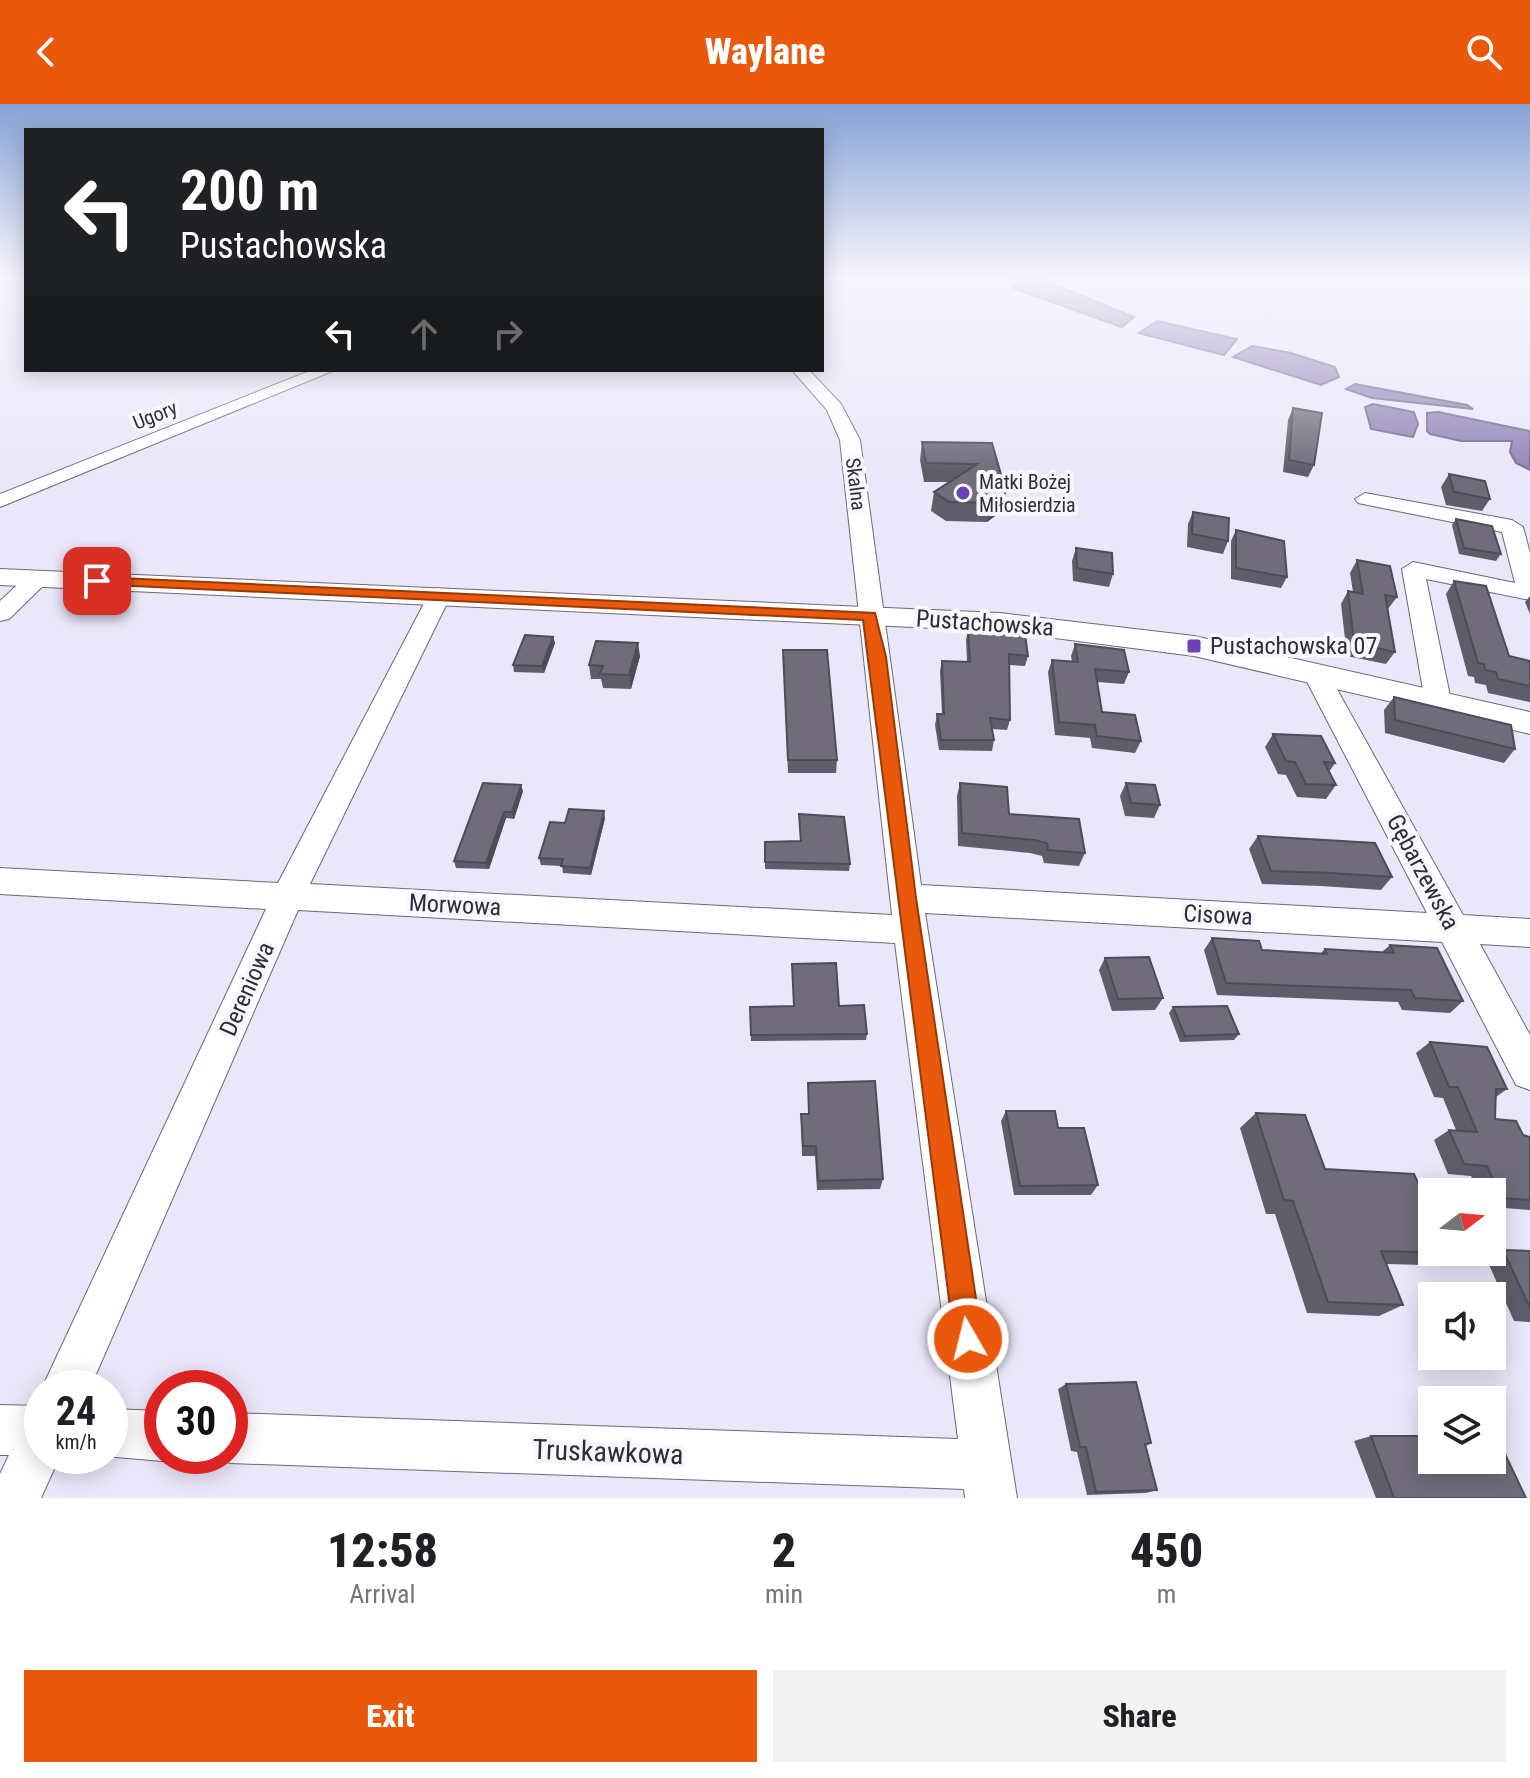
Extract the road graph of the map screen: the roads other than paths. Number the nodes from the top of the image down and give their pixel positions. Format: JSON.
{"nodes":[{"id":1,"x":322,"y":372,"type":"edge"},
{"id":2,"x":802,"y":372,"type":"edge"},
{"id":3,"x":1365,"y":499,"type":"dead end"},
{"id":4,"x":0,"y":501,"type":"edge"},
{"id":5,"x":0,"y":577,"type":"edge"},
{"id":6,"x":38,"y":578,"type":"junction"},
{"id":7,"x":439,"y":595,"type":"junction"},
{"id":8,"x":0,"y":614,"type":"edge"},
{"id":9,"x":870,"y":616,"type":"junction"},
{"id":10,"x":1315,"y":672,"type":"junction"},
{"id":11,"x":1438,"y":701,"type":"junction"},
{"id":12,"x":1530,"y":723,"type":"edge"},
{"id":13,"x":0,"y":881,"type":"edge"},
{"id":14,"x":288,"y":896,"type":"junction"},
{"id":15,"x":909,"y":914,"type":"junction"},
{"id":16,"x":1454,"y":929,"type":"junction"},
{"id":17,"x":1530,"y":933,"type":"edge"},
{"id":18,"x":1530,"y":1072,"type":"edge"},
{"id":19,"x":74,"y":1370,"type":"edge"},
{"id":20,"x":0,"y":1430,"type":"edge"},
{"id":21,"x":24,"y":1431,"type":"edge"},
{"id":22,"x":248,"y":1439,"type":"edge"},
{"id":23,"x":26,"y":1474,"type":"edge"},
{"id":24,"x":988,"y":1482,"type":"edge"},
{"id":25,"x":15,"y":1498,"type":"edge"}],
"edges":[{"from":1,"to":4,"type":"street","name":"Ugory"},
{"from":2,"to":9,"type":"street","name":"Skalna"},
{"from":3,"to":11,"type":"street"},
{"from":5,"to":6,"type":"street","name":"Pustachowska"},
{"from":6,"to":7,"type":"street","name":"Pustachowska"},
{"from":6,"to":8,"type":"street"},
{"from":7,"to":9,"type":"street","name":"Pustachowska"},
{"from":7,"to":14,"type":"street","name":"Dereniowa"},
{"from":9,"to":10,"type":"street","name":"Pustachowska"},
{"from":9,"to":15,"type":"street","name":"Skalna"},
{"from":10,"to":11,"type":"street","name":"Pustachowska"},
{"from":10,"to":16,"type":"street","name":"Gębarzewska"},
{"from":11,"to":12,"type":"street","name":"Pustachowska"},
{"from":13,"to":14,"type":"street","name":"Morwowa"},
{"from":14,"to":15,"type":"street","name":"Morwowa"},
{"from":14,"to":19,"type":"street","name":"Dereniowa"},
{"from":15,"to":16,"type":"street","name":"Cisowa"},
{"from":15,"to":24,"type":"street","name":"Skalna"},
{"from":16,"to":17,"type":"street","name":"Cisowa"},
{"from":16,"to":18,"type":"street","name":"Gębarzewska"},
{"from":20,"to":21,"type":"street"},
{"from":22,"to":24,"type":"street","name":"Truskawkowa"},
{"from":23,"to":25,"type":"street"}]}
